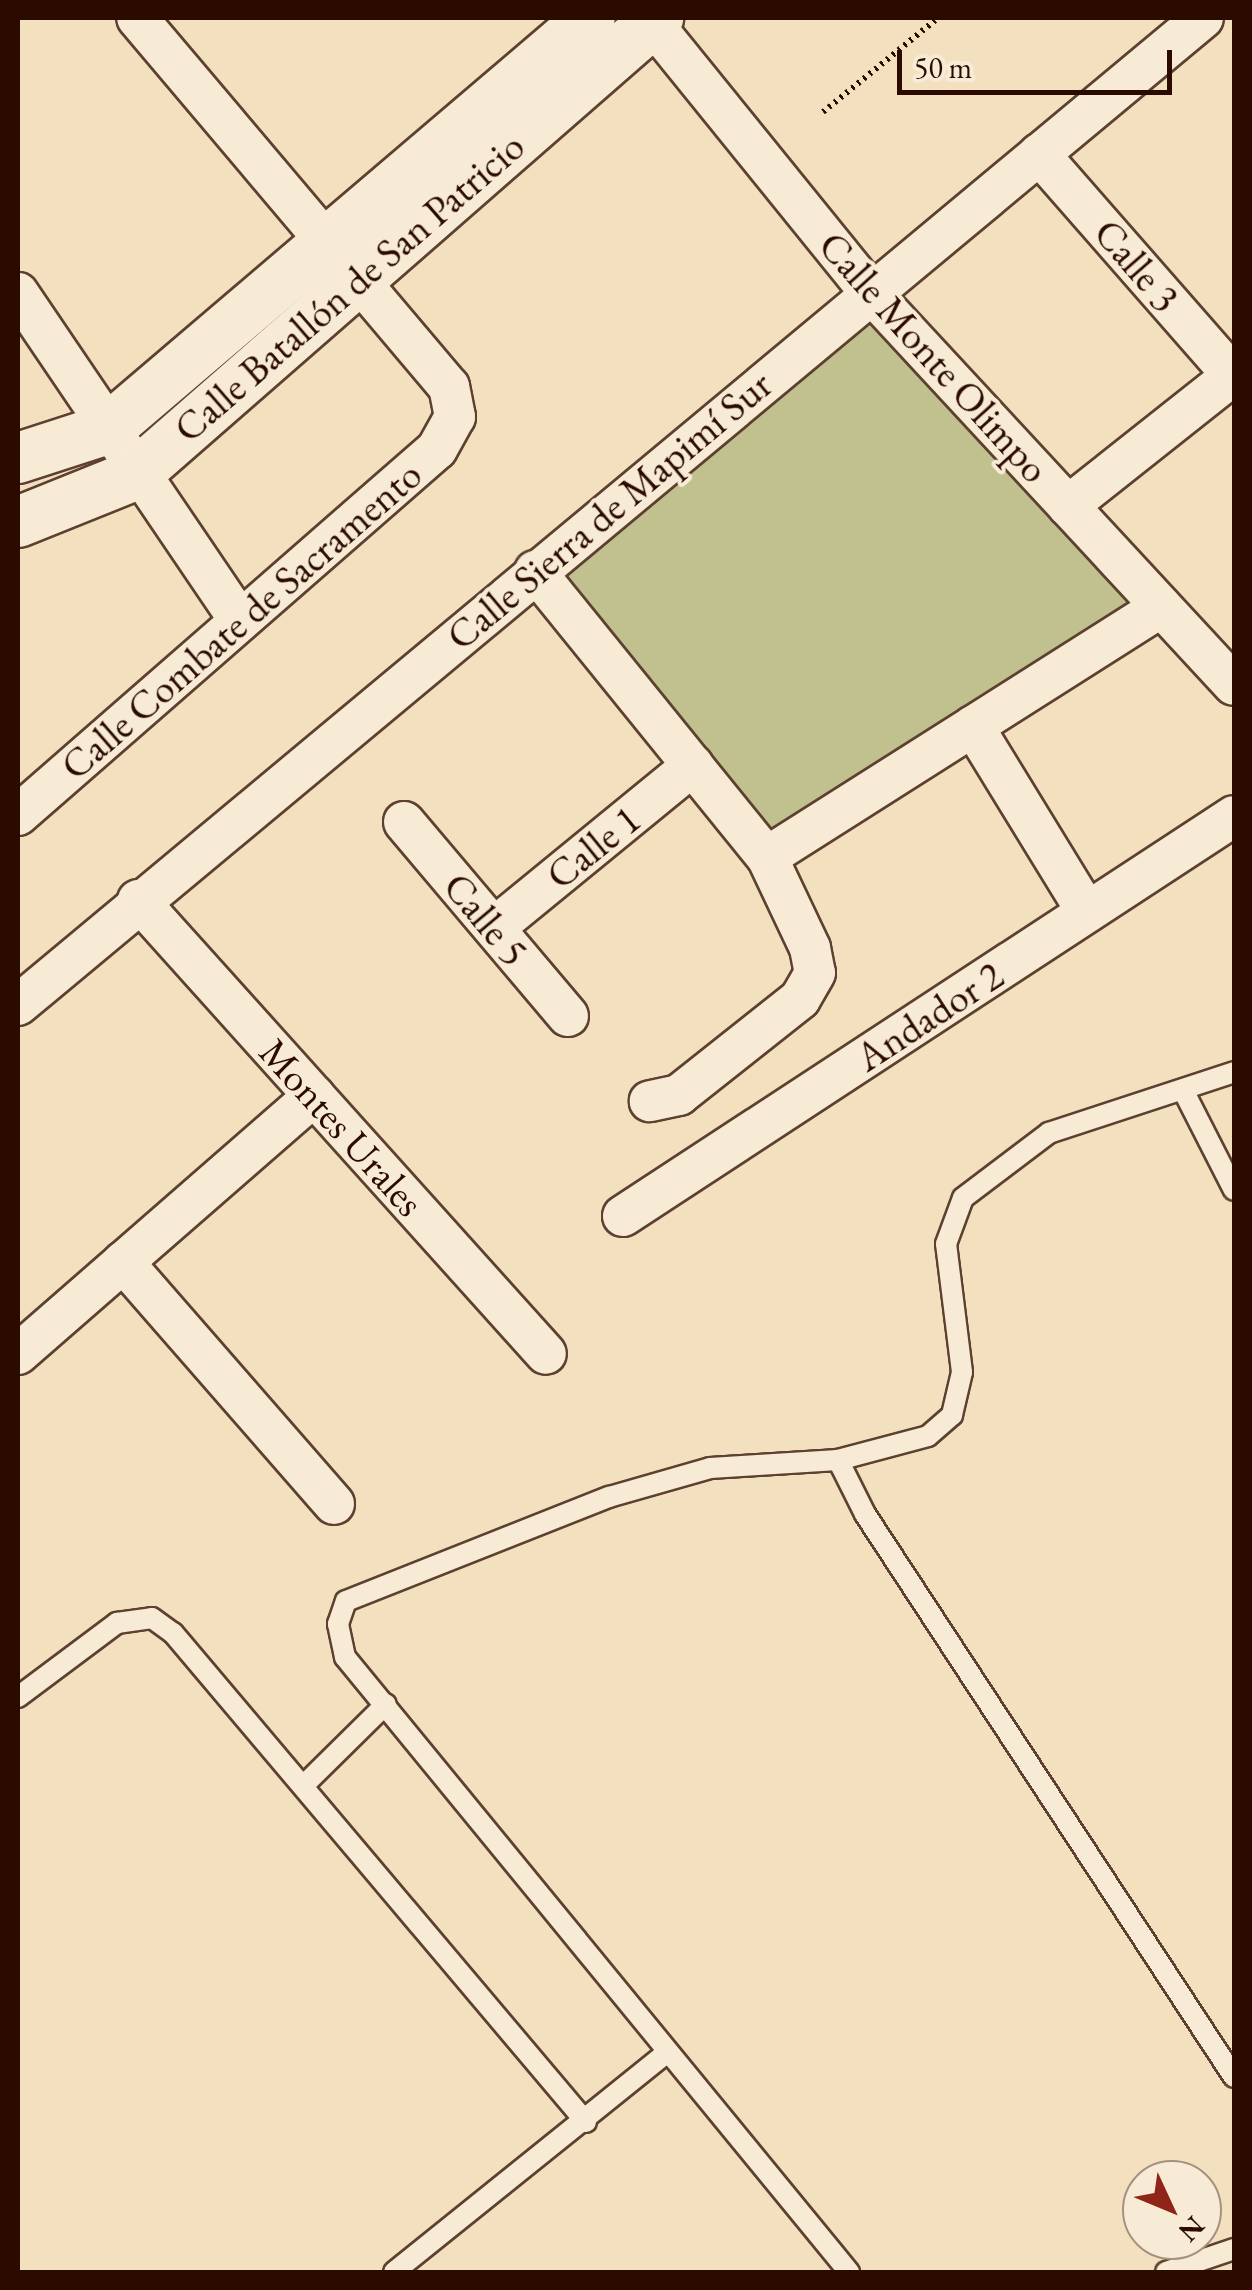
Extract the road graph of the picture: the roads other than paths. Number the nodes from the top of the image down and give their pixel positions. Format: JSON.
{"nodes":[{"id":1,"x":138,"y":18,"type":"edge"},
{"id":2,"x":590,"y":18,"type":"edge"},
{"id":3,"x":1203,"y":18,"type":"edge"},
{"id":4,"x":653,"y":19,"type":"edge"},
{"id":5,"x":1039,"y":154,"type":"junction"},
{"id":6,"x":325,"y":240,"type":"junction"},
{"id":7,"x":357,"y":279,"type":"junction"},
{"id":8,"x":18,"y":292,"type":"edge"},
{"id":9,"x":871,"y":293,"type":"junction"},
{"id":10,"x":1234,"y":376,"type":"edge"},
{"id":11,"x":108,"y":429,"type":"junction"},
{"id":12,"x":18,"y":458,"type":"edge"},
{"id":13,"x":136,"y":475,"type":"junction"},
{"id":14,"x":1068,"y":506,"type":"junction"},
{"id":15,"x":18,"y":522,"type":"edge"},
{"id":16,"x":536,"y":571,"type":"junction"},
{"id":17,"x":1161,"y":607,"type":"junction"},
{"id":18,"x":238,"y":620,"type":"junction"},
{"id":19,"x":1234,"y":685,"type":"edge"},
{"id":20,"x":973,"y":726,"type":"junction"},
{"id":21,"x":692,"y":765,"type":"junction"},
{"id":22,"x":18,"y":815,"type":"edge"},
{"id":23,"x":1234,"y":816,"type":"edge"},
{"id":24,"x":404,"y":822,"type":"dead end"},
{"id":25,"x":768,"y":857,"type":"junction"},
{"id":26,"x":138,"y":900,"type":"junction"},
{"id":27,"x":1087,"y":912,"type":"junction"},
{"id":28,"x":494,"y":928,"type":"junction"},
{"id":29,"x":18,"y":1006,"type":"edge"},
{"id":30,"x":568,"y":1016,"type":"dead end"},
{"id":31,"x":1234,"y":1072,"type":"edge"},
{"id":32,"x":1183,"y":1090,"type":"junction"},
{"id":33,"x":314,"y":1096,"type":"junction"},
{"id":34,"x":650,"y":1101,"type":"dead end"},
{"id":35,"x":1234,"y":1190,"type":"edge"},
{"id":36,"x":623,"y":1216,"type":"dead end"},
{"id":37,"x":123,"y":1262,"type":"junction"},
{"id":38,"x":18,"y":1354,"type":"edge"},
{"id":39,"x":546,"y":1354,"type":"dead end"},
{"id":40,"x":838,"y":1460,"type":"junction"},
{"id":41,"x":334,"y":1504,"type":"dead end"},
{"id":42,"x":18,"y":1697,"type":"edge"},
{"id":43,"x":386,"y":1704,"type":"junction"},
{"id":44,"x":304,"y":1786,"type":"junction"},
{"id":45,"x":668,"y":2052,"type":"junction"},
{"id":46,"x":1234,"y":2078,"type":"edge"},
{"id":47,"x":586,"y":2122,"type":"junction"},
{"id":48,"x":1234,"y":2250,"type":"edge"},
{"id":49,"x":394,"y":2272,"type":"edge"},
{"id":50,"x":850,"y":2272,"type":"edge"},
{"id":51,"x":1166,"y":2272,"type":"edge"}],
"edges":[{"from":1,"to":6,"type":"street"},
{"from":2,"to":6,"type":"street","name":"Calle Batallón de San Patricio"},
{"from":3,"to":5,"type":"street","name":"Calle Sierra de Mapimí Sur"},
{"from":4,"to":7,"type":"street","name":"Calle Batallón de San Patricio"},
{"from":4,"to":9,"type":"street","name":"Calle Monte Olimpo"},
{"from":5,"to":9,"type":"street","name":"Calle Sierra de Mapimí Sur"},
{"from":5,"to":10,"type":"street","name":"Calle 3"},
{"from":6,"to":7,"type":"street"},
{"from":6,"to":11,"type":"street","name":"Calle Batallón de San Patricio"},
{"from":7,"to":13,"type":"street","name":"Calle Batallón de San Patricio"},
{"from":7,"to":18,"type":"street","name":"Calle Combate de Sacramento"},
{"from":8,"to":11,"type":"street"},
{"from":9,"to":14,"type":"street","name":"Calle Monte Olimpo"},
{"from":9,"to":16,"type":"street","name":"Calle Sierra de Mapimí Sur"},
{"from":10,"to":14,"type":"street"},
{"from":11,"to":12,"type":"street","name":"Calle Batallón de San Patricio"},
{"from":11,"to":13,"type":"street"},
{"from":13,"to":15,"type":"street","name":"Calle Batallón de San Patricio"},
{"from":13,"to":18,"type":"street"},
{"from":14,"to":17,"type":"street","name":"Calle Monte Olimpo"},
{"from":16,"to":21,"type":"street"},
{"from":16,"to":26,"type":"street","name":"Calle Sierra de Mapimí Sur"},
{"from":17,"to":19,"type":"street","name":"Calle Monte Olimpo"},
{"from":17,"to":20,"type":"street"},
{"from":18,"to":22,"type":"street","name":"Calle Combate de Sacramento"},
{"from":20,"to":25,"type":"street"},
{"from":20,"to":27,"type":"street"},
{"from":21,"to":25,"type":"street"},
{"from":21,"to":28,"type":"street","name":"Calle 1"},
{"from":23,"to":27,"type":"street","name":"Andador 2"},
{"from":24,"to":28,"type":"street","name":"Calle 5"},
{"from":25,"to":34,"type":"street"},
{"from":26,"to":29,"type":"street","name":"Calle Sierra de Mapimí Sur"},
{"from":26,"to":33,"type":"street","name":"Montes Urales"},
{"from":27,"to":36,"type":"street","name":"Andador 2"},
{"from":28,"to":30,"type":"street","name":"Calle 5"},
{"from":31,"to":32,"type":"lane"},
{"from":32,"to":35,"type":"lane"},
{"from":32,"to":40,"type":"lane"},
{"from":33,"to":37,"type":"street"},
{"from":33,"to":39,"type":"street","name":"Montes Urales"},
{"from":37,"to":38,"type":"street"},
{"from":37,"to":41,"type":"street"},
{"from":40,"to":43,"type":"lane"},
{"from":40,"to":46,"type":"lane"},
{"from":42,"to":44,"type":"lane"},
{"from":43,"to":44,"type":"lane"},
{"from":43,"to":45,"type":"lane"},
{"from":44,"to":47,"type":"lane"},
{"from":45,"to":47,"type":"lane"},
{"from":45,"to":50,"type":"lane"},
{"from":47,"to":49,"type":"lane"},
{"from":48,"to":51,"type":"lane"}]}
